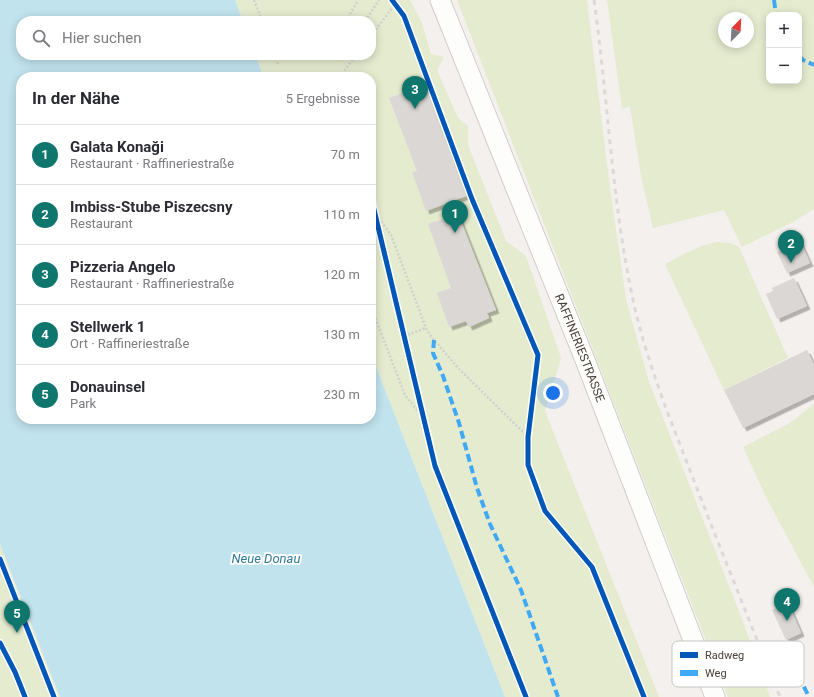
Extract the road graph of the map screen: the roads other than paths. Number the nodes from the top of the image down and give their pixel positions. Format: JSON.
{"nodes":[{"id":1,"x":440,"y":0,"type":"edge"},
{"id":2,"x":693,"y":641,"type":"edge"},
{"id":3,"x":711,"y":687,"type":"edge"},
{"id":4,"x":715,"y":697,"type":"edge"}],
"edges":[{"from":1,"to":2,"type":"street","name":"RAFFINERIESTRASSE"},
{"from":3,"to":4,"type":"street","name":"RAFFINERIESTRASSE"}]}
